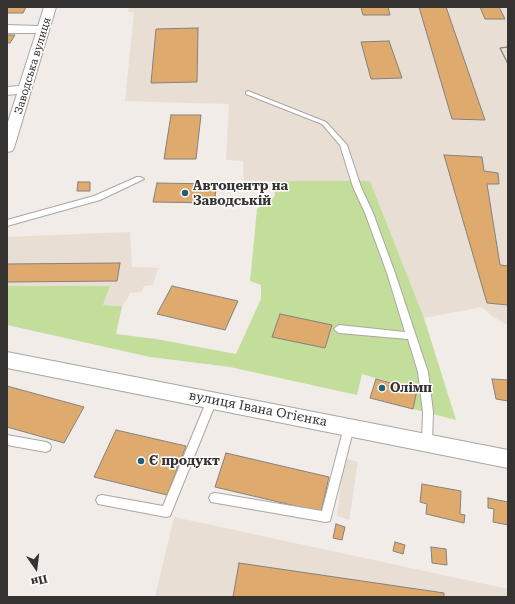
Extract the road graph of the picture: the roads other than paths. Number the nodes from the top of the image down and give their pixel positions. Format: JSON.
{"nodes":[{"id":1,"x":50,"y":7,"type":"edge"},
{"id":2,"x":7,"y":29,"type":"edge"},
{"id":3,"x":43,"y":30,"type":"junction"},
{"id":4,"x":25,"y":90,"type":"junction"},
{"id":5,"x":7,"y":91,"type":"edge"},
{"id":6,"x":248,"y":93,"type":"dead end"},
{"id":7,"x":7,"y":148,"type":"edge"},
{"id":8,"x":140,"y":179,"type":"dead end"},
{"id":9,"x":7,"y":223,"type":"edge"},
{"id":10,"x":339,"y":329,"type":"dead end"},
{"id":11,"x":411,"y":336,"type":"junction"},
{"id":12,"x":7,"y":360,"type":"edge"},
{"id":13,"x":212,"y":400,"type":"junction"},
{"id":14,"x":349,"y":427,"type":"junction"},
{"id":15,"x":7,"y":440,"type":"edge"},
{"id":16,"x":427,"y":442,"type":"junction"},
{"id":17,"x":46,"y":447,"type":"dead end"},
{"id":18,"x":508,"y":458,"type":"edge"},
{"id":19,"x":215,"y":498,"type":"dead end"},
{"id":20,"x":102,"y":500,"type":"dead end"}],
"edges":[{"from":1,"to":3,"type":"street","name":"Заводська вулиця"},
{"from":2,"to":3,"type":"street"},
{"from":3,"to":4,"type":"street","name":"Заводська вулиця"},
{"from":4,"to":5,"type":"street"},
{"from":4,"to":7,"type":"street","name":"Заводська вулиця"},
{"from":6,"to":11,"type":"lane"},
{"from":8,"to":9,"type":"lane"},
{"from":10,"to":11,"type":"lane"},
{"from":11,"to":16,"type":"lane"},
{"from":12,"to":13,"type":"street","name":"вулиця Івана Огієнка"},
{"from":13,"to":14,"type":"street","name":"вулиця Івана Огієнка"},
{"from":13,"to":20,"type":"lane"},
{"from":14,"to":16,"type":"street","name":"вулиця Івана Огієнка"},
{"from":14,"to":19,"type":"lane"},
{"from":15,"to":17,"type":"lane"},
{"from":16,"to":18,"type":"street","name":"вулиця Івана Огієнка"}]}
